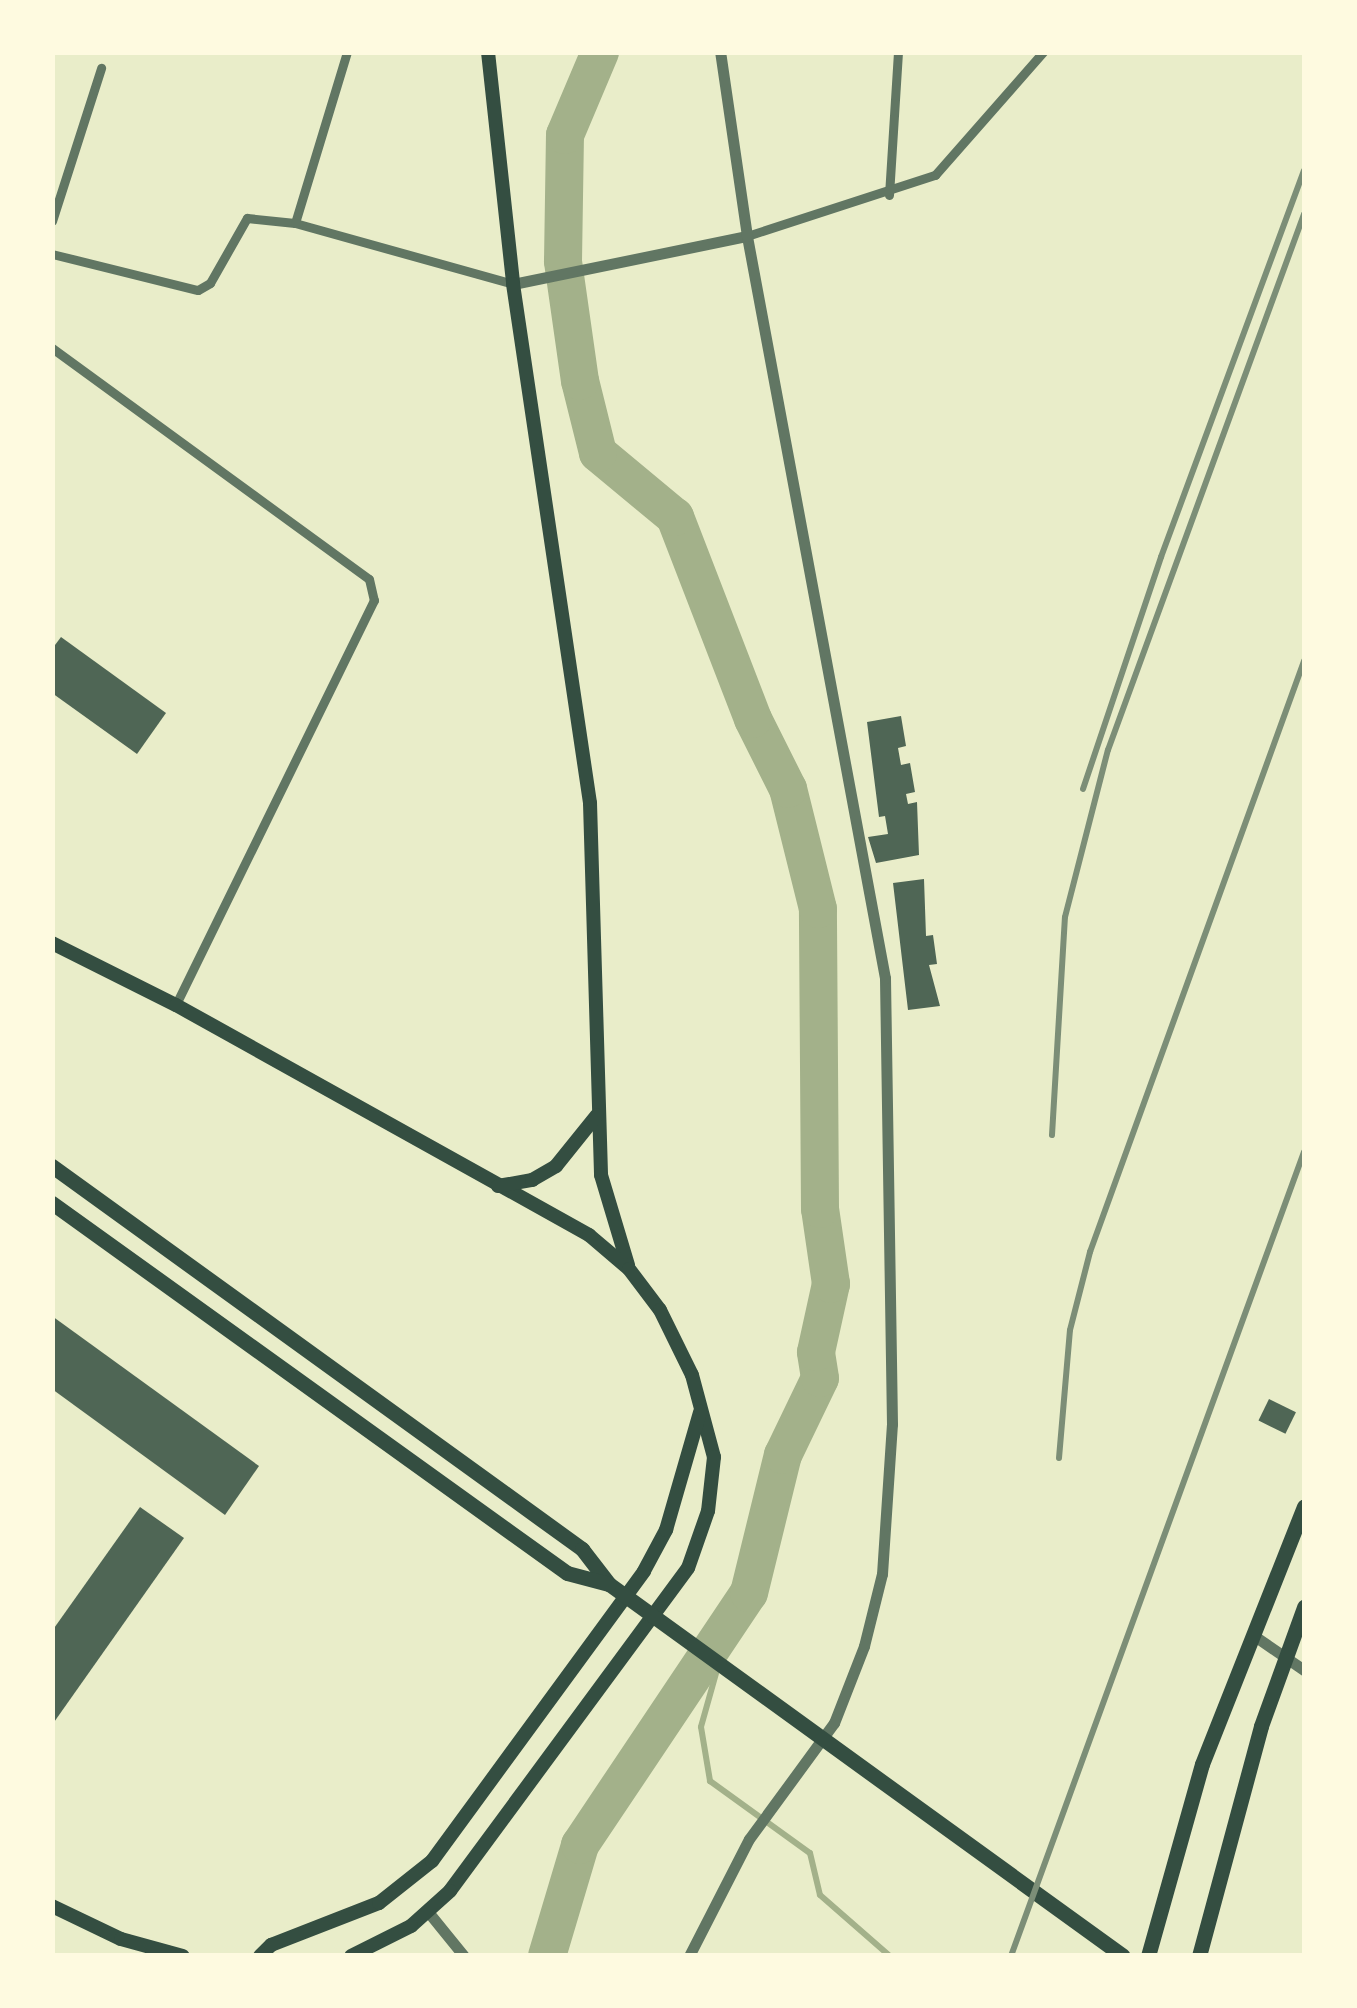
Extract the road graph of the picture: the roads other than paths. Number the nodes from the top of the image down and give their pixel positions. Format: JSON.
{"nodes":[{"id":1,"x":347,"y":52,"type":"edge"},
{"id":2,"x":488,"y":52,"type":"edge"},
{"id":3,"x":720,"y":52,"type":"edge"},
{"id":4,"x":898,"y":52,"type":"edge"},
{"id":5,"x":1042,"y":52,"type":"edge"},
{"id":6,"x":101,"y":68,"type":"dead end"},
{"id":7,"x":889,"y":195,"type":"junction"},
{"id":8,"x":52,"y":221,"type":"edge"},
{"id":9,"x":295,"y":222,"type":"junction"},
{"id":10,"x":747,"y":236,"type":"junction"},
{"id":11,"x":52,"y":254,"type":"edge"},
{"id":12,"x":513,"y":284,"type":"junction"},
{"id":13,"x":52,"y":348,"type":"edge"},
{"id":14,"x":52,"y":944,"type":"edge"},
{"id":15,"x":176,"y":1005,"type":"junction"},
{"id":16,"x":597,"y":1115,"type":"junction"},
{"id":17,"x":52,"y":1166,"type":"edge"},
{"id":18,"x":498,"y":1186,"type":"junction"},
{"id":19,"x":52,"y":1203,"type":"edge"},
{"id":20,"x":629,"y":1270,"type":"junction"},
{"id":21,"x":700,"y":1411,"type":"junction"},
{"id":22,"x":1304,"y":1506,"type":"edge"},
{"id":23,"x":609,"y":1584,"type":"junction"},
{"id":24,"x":1304,"y":1606,"type":"edge"},
{"id":25,"x":1252,"y":1635,"type":"junction"},
{"id":26,"x":1286,"y":1653,"type":"junction"},
{"id":27,"x":1304,"y":1670,"type":"edge"},
{"id":28,"x":52,"y":1906,"type":"edge"},
{"id":29,"x":429,"y":1913,"type":"junction"},
{"id":30,"x":183,"y":1956,"type":"edge"},
{"id":31,"x":260,"y":1956,"type":"edge"},
{"id":32,"x":351,"y":1956,"type":"edge"},
{"id":33,"x":464,"y":1956,"type":"edge"},
{"id":34,"x":689,"y":1956,"type":"edge"},
{"id":35,"x":1123,"y":1956,"type":"edge"},
{"id":36,"x":1148,"y":1956,"type":"edge"},
{"id":37,"x":1198,"y":1956,"type":"edge"}],
"edges":[{"from":1,"to":9,"type":"street"},
{"from":2,"to":12,"type":"main road"},
{"from":3,"to":10,"type":"street"},
{"from":4,"to":7,"type":"street"},
{"from":5,"to":7,"type":"street"},
{"from":6,"to":8,"type":"street"},
{"from":7,"to":10,"type":"street"},
{"from":9,"to":11,"type":"street"},
{"from":9,"to":12,"type":"street"},
{"from":10,"to":12,"type":"street"},
{"from":10,"to":34,"type":"street"},
{"from":12,"to":16,"type":"main road"},
{"from":13,"to":15,"type":"street"},
{"from":14,"to":15,"type":"main road"},
{"from":15,"to":18,"type":"main road"},
{"from":16,"to":18,"type":"main road"},
{"from":16,"to":20,"type":"main road"},
{"from":17,"to":23,"type":"main road"},
{"from":18,"to":20,"type":"main road"},
{"from":19,"to":23,"type":"main road"},
{"from":20,"to":21,"type":"main road"},
{"from":21,"to":29,"type":"main road"},
{"from":21,"to":31,"type":"main road"},
{"from":22,"to":25,"type":"main road"},
{"from":23,"to":35,"type":"main road"},
{"from":24,"to":26,"type":"main road"},
{"from":25,"to":26,"type":"street"},
{"from":25,"to":36,"type":"main road"},
{"from":26,"to":27,"type":"street"},
{"from":26,"to":37,"type":"main road"},
{"from":28,"to":30,"type":"main road"},
{"from":29,"to":32,"type":"main road"},
{"from":29,"to":33,"type":"street"}]}
